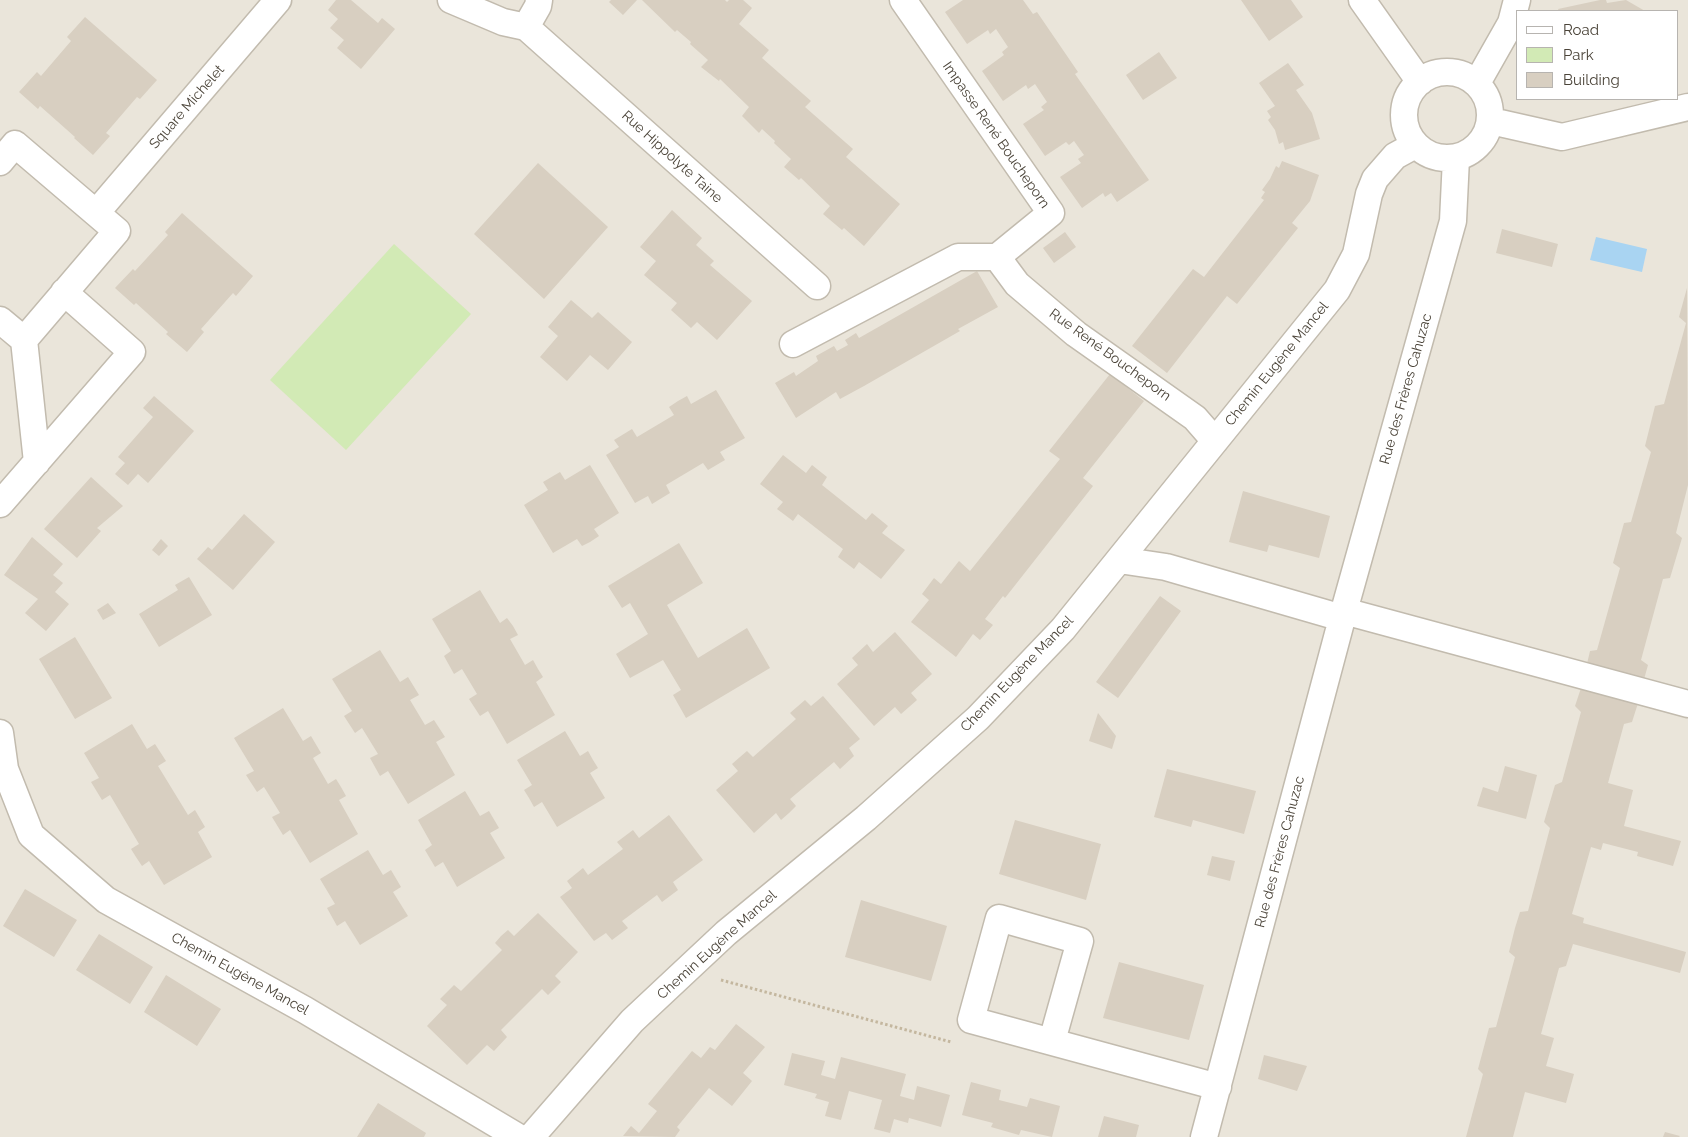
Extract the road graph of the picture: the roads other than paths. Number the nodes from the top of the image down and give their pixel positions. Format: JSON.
{"nodes":[{"id":1,"x":278,"y":0,"type":"edge"},
{"id":2,"x":451,"y":0,"type":"edge"},
{"id":3,"x":538,"y":0,"type":"edge"},
{"id":4,"x":903,"y":0,"type":"edge"},
{"id":5,"x":1362,"y":0,"type":"edge"},
{"id":6,"x":1516,"y":0,"type":"edge"},
{"id":7,"x":526,"y":27,"type":"junction"},
{"id":8,"x":1420,"y":82,"type":"junction"},
{"id":9,"x":1477,"y":83,"type":"junction"},
{"id":10,"x":1688,"y":107,"type":"edge"},
{"id":11,"x":1491,"y":121,"type":"junction"},
{"id":12,"x":1415,"y":145,"type":"junction"},
{"id":13,"x":5,"y":146,"type":"edge"},
{"id":14,"x":1456,"y":158,"type":"junction"},
{"id":15,"x":96,"y":213,"type":"junction"},
{"id":16,"x":998,"y":257,"type":"junction"},
{"id":17,"x":817,"y":286,"type":"dead end"},
{"id":18,"x":64,"y":292,"type":"junction"},
{"id":19,"x":0,"y":320,"type":"edge"},
{"id":20,"x":24,"y":340,"type":"junction"},
{"id":21,"x":793,"y":344,"type":"dead end"},
{"id":22,"x":1215,"y":441,"type":"junction"},
{"id":23,"x":37,"y":462,"type":"junction"},
{"id":24,"x":0,"y":504,"type":"edge"},
{"id":25,"x":1119,"y":560,"type":"junction"},
{"id":26,"x":1343,"y":614,"type":"junction"},
{"id":27,"x":1688,"y":704,"type":"edge"},
{"id":28,"x":0,"y":733,"type":"edge"},
{"id":29,"x":1052,"y":1041,"type":"junction"},
{"id":30,"x":1218,"y":1086,"type":"junction"},
{"id":31,"x":518,"y":1137,"type":"edge"},
{"id":32,"x":531,"y":1137,"type":"edge"},
{"id":33,"x":1204,"y":1137,"type":"edge"}],
"edges":[{"from":1,"to":15,"type":"street","name":"Square Michelet"},
{"from":2,"to":7,"type":"street","name":"Rue Hippolyte Taine"},
{"from":3,"to":7,"type":"street"},
{"from":4,"to":16,"type":"street","name":"Impasse René Boucheporn"},
{"from":5,"to":8,"type":"street"},
{"from":6,"to":9,"type":"street"},
{"from":7,"to":17,"type":"street","name":"Rue Hippolyte Taine"},
{"from":8,"to":9,"type":"street"},
{"from":8,"to":12,"type":"street"},
{"from":9,"to":11,"type":"street"},
{"from":10,"to":11,"type":"street"},
{"from":11,"to":14,"type":"street"},
{"from":12,"to":14,"type":"street"},
{"from":12,"to":22,"type":"street","name":"Chemin Eugène Mancel"},
{"from":13,"to":15,"type":"street"},
{"from":14,"to":26,"type":"street","name":"Rue des Frères Cahuzac"},
{"from":15,"to":18,"type":"street"},
{"from":16,"to":21,"type":"street"},
{"from":16,"to":22,"type":"street","name":"Rue René Boucheporn"},
{"from":18,"to":20,"type":"street"},
{"from":18,"to":23,"type":"street"},
{"from":19,"to":20,"type":"street"},
{"from":20,"to":23,"type":"street"},
{"from":22,"to":25,"type":"street","name":"Chemin Eugène Mancel"},
{"from":23,"to":24,"type":"street"},
{"from":25,"to":26,"type":"street"},
{"from":25,"to":32,"type":"street","name":"Chemin Eugène Mancel"},
{"from":26,"to":27,"type":"street"},
{"from":26,"to":30,"type":"street","name":"Rue des Frères Cahuzac"},
{"from":28,"to":31,"type":"street","name":"Chemin Eugène Mancel"},
{"from":29,"to":29,"type":"street"},
{"from":29,"to":30,"type":"street"},
{"from":30,"to":33,"type":"street","name":"Rue des Frères Cahuzac"}]}
